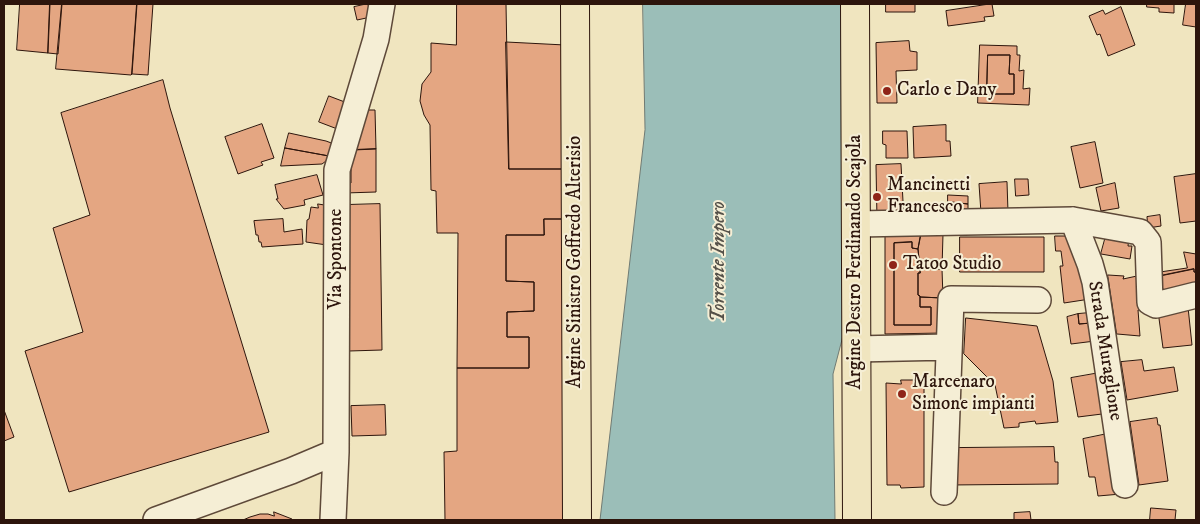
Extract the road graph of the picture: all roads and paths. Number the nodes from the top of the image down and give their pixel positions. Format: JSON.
{"nodes":[{"id":1,"x":382,"y":4,"type":"edge"},
{"id":2,"x":575,"y":4,"type":"edge"},
{"id":3,"x":855,"y":4,"type":"edge"},
{"id":4,"x":1073,"y":220,"type":"junction"},
{"id":5,"x":856,"y":224,"type":"junction"},
{"id":6,"x":1196,"y":295,"type":"edge"},
{"id":7,"x":1038,"y":300,"type":"dead end"},
{"id":8,"x":949,"y":347,"type":"junction"},
{"id":9,"x":856,"y":349,"type":"junction"},
{"id":10,"x":336,"y":452,"type":"junction"},
{"id":11,"x":1125,"y":485,"type":"dead end"},
{"id":12,"x":944,"y":492,"type":"dead end"},
{"id":13,"x":156,"y":520,"type":"edge"},
{"id":14,"x":333,"y":520,"type":"edge"},
{"id":15,"x":577,"y":520,"type":"edge"},
{"id":16,"x":857,"y":520,"type":"edge"}],
"edges":[{"from":1,"to":10,"type":"street","name":"Via Spontone"},
{"from":2,"to":15,"type":"main road","name":"Argine Sinistro Goffredo Alterisio"},
{"from":3,"to":5,"type":"main road","name":"Argine Destro Ferdinando Scajola"},
{"from":4,"to":5,"type":"street"},
{"from":4,"to":6,"type":"street"},
{"from":4,"to":11,"type":"street","name":"Strada Muraglione"},
{"from":5,"to":9,"type":"main road","name":"Argine Destro Ferdinando Scajola"},
{"from":7,"to":8,"type":"street"},
{"from":8,"to":9,"type":"street"},
{"from":8,"to":12,"type":"street"},
{"from":9,"to":16,"type":"main road","name":"Argine Destro Ferdinando Scajola"},
{"from":10,"to":13,"type":"street"},
{"from":10,"to":14,"type":"street","name":"Via Spontone"}]}
